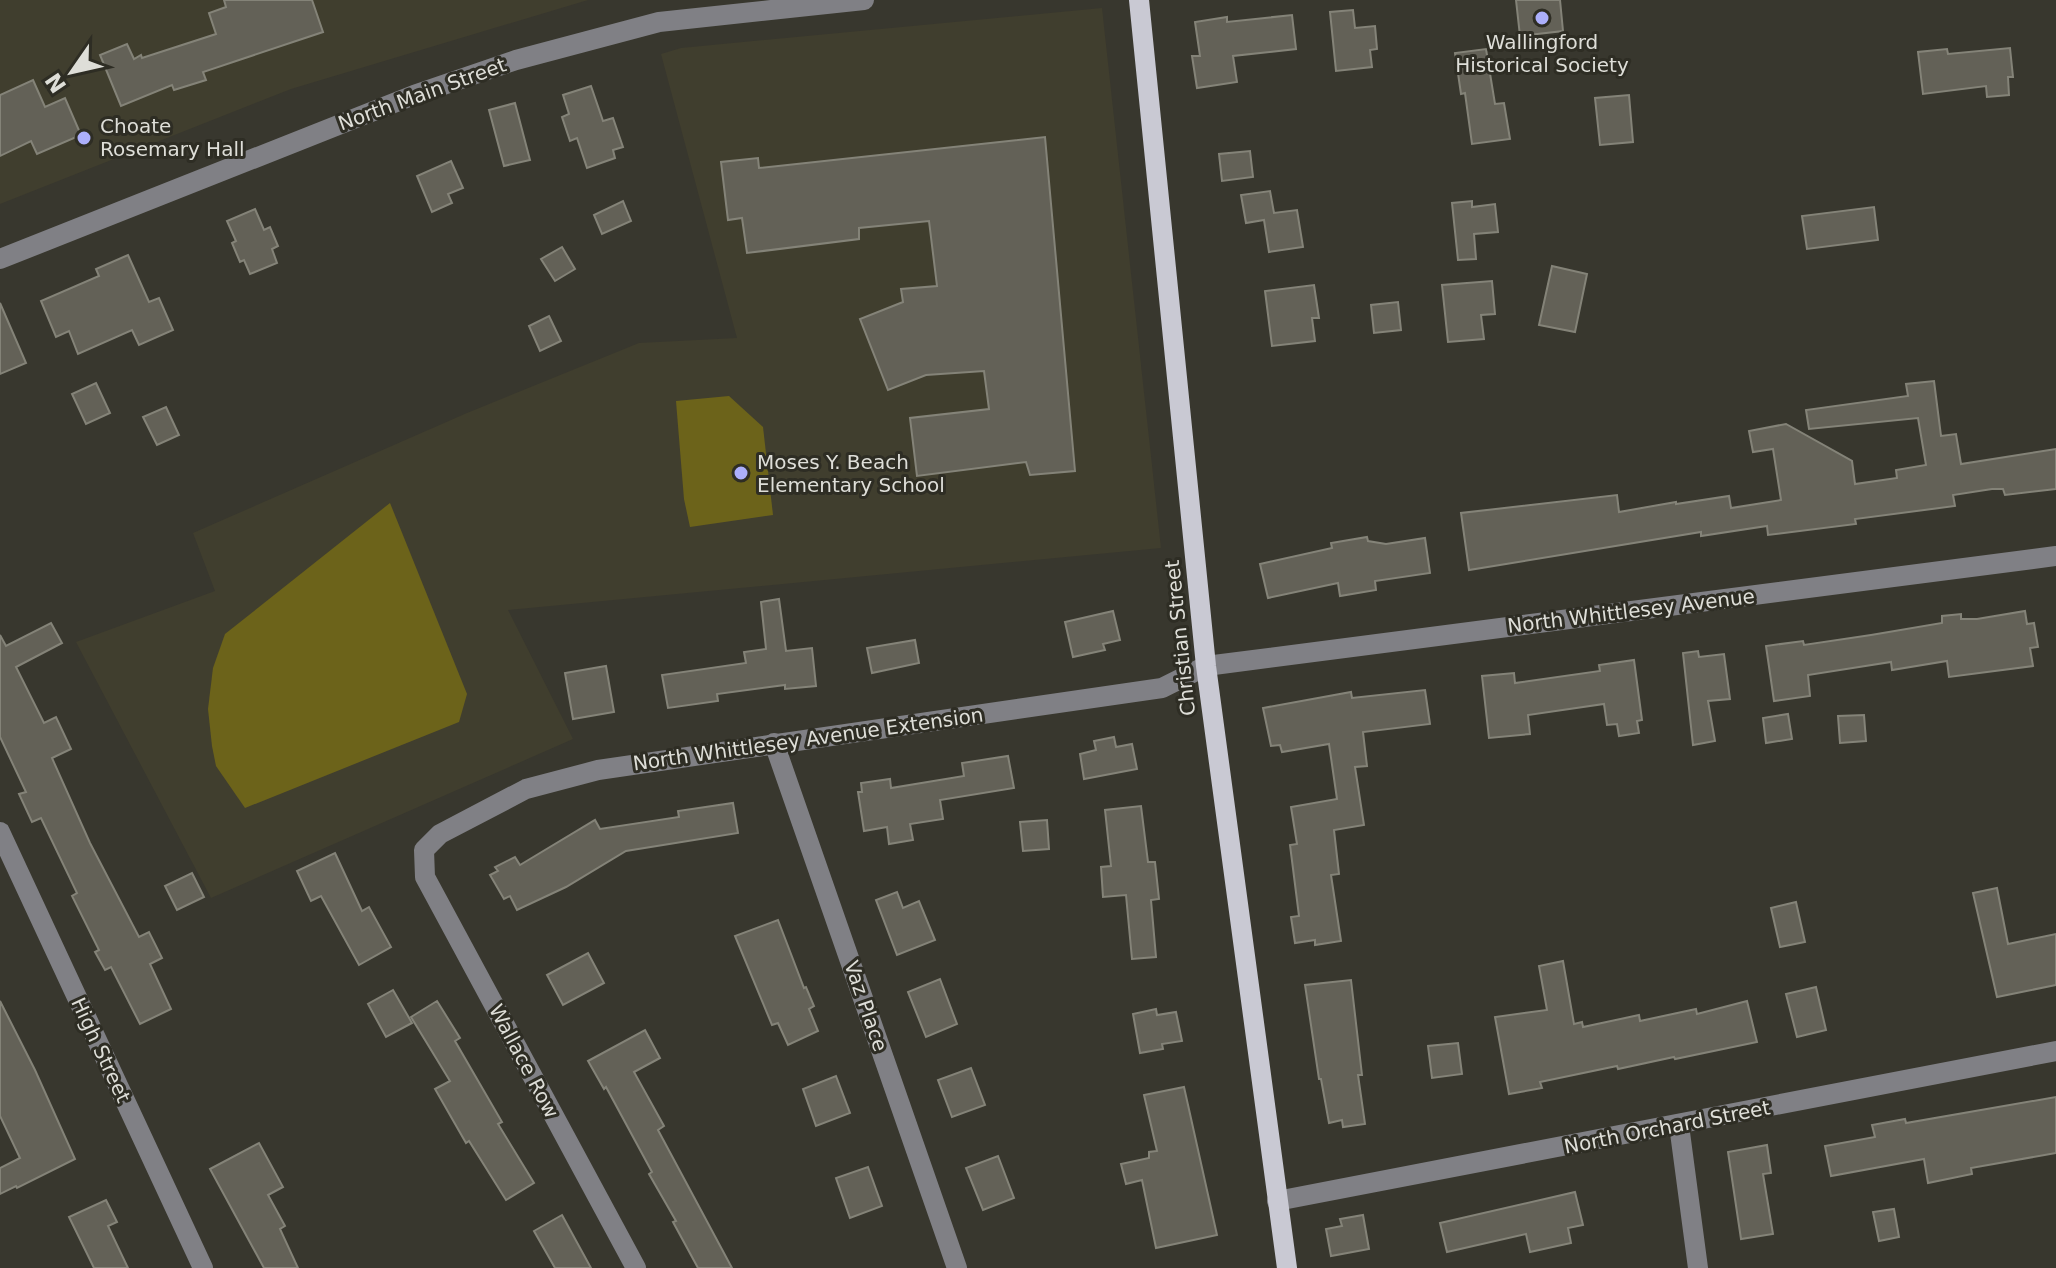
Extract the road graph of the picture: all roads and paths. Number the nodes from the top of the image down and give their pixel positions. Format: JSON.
{"nodes":[{"id":1,"x":864,"y":0,"type":"edge"},
{"id":2,"x":1139,"y":0,"type":"edge"},
{"id":3,"x":0,"y":259,"type":"edge"},
{"id":4,"x":2056,"y":556,"type":"edge"},
{"id":5,"x":1206,"y":666,"type":"junction"},
{"id":6,"x":774,"y":743,"type":"junction"},
{"id":7,"x":0,"y":832,"type":"edge"},
{"id":8,"x":424,"y":850,"type":"joint"},
{"id":9,"x":2056,"y":1051,"type":"edge"},
{"id":10,"x":1679,"y":1125,"type":"junction"},
{"id":11,"x":1277,"y":1201,"type":"junction"},
{"id":12,"x":203,"y":1268,"type":"edge"},
{"id":13,"x":636,"y":1268,"type":"edge"},
{"id":14,"x":957,"y":1268,"type":"edge"},
{"id":15,"x":1287,"y":1268,"type":"edge"},
{"id":16,"x":1698,"y":1268,"type":"edge"}],
"edges":[{"from":1,"to":3,"type":"street","name":"North Main Street"},
{"from":2,"to":5,"type":"main road","name":"Christian Street"},
{"from":4,"to":5,"type":"street","name":"North Whittlesey Avenue"},
{"from":5,"to":6,"type":"street","name":"North Whittlesey Avenue Extension"},
{"from":5,"to":11,"type":"main road","name":"Christian Street"},
{"from":6,"to":8,"type":"street","name":"North Whittlesey Avenue Extension"},
{"from":6,"to":14,"type":"street","name":"Vaz Place"},
{"from":7,"to":12,"type":"street","name":"High Street"},
{"from":8,"to":13,"type":"street","name":"Wallace Row"},
{"from":9,"to":10,"type":"street","name":"North Orchard Street"},
{"from":10,"to":11,"type":"street","name":"North Orchard Street"},
{"from":10,"to":16,"type":"street"},
{"from":11,"to":15,"type":"main road","name":"Christian Street"}]}
